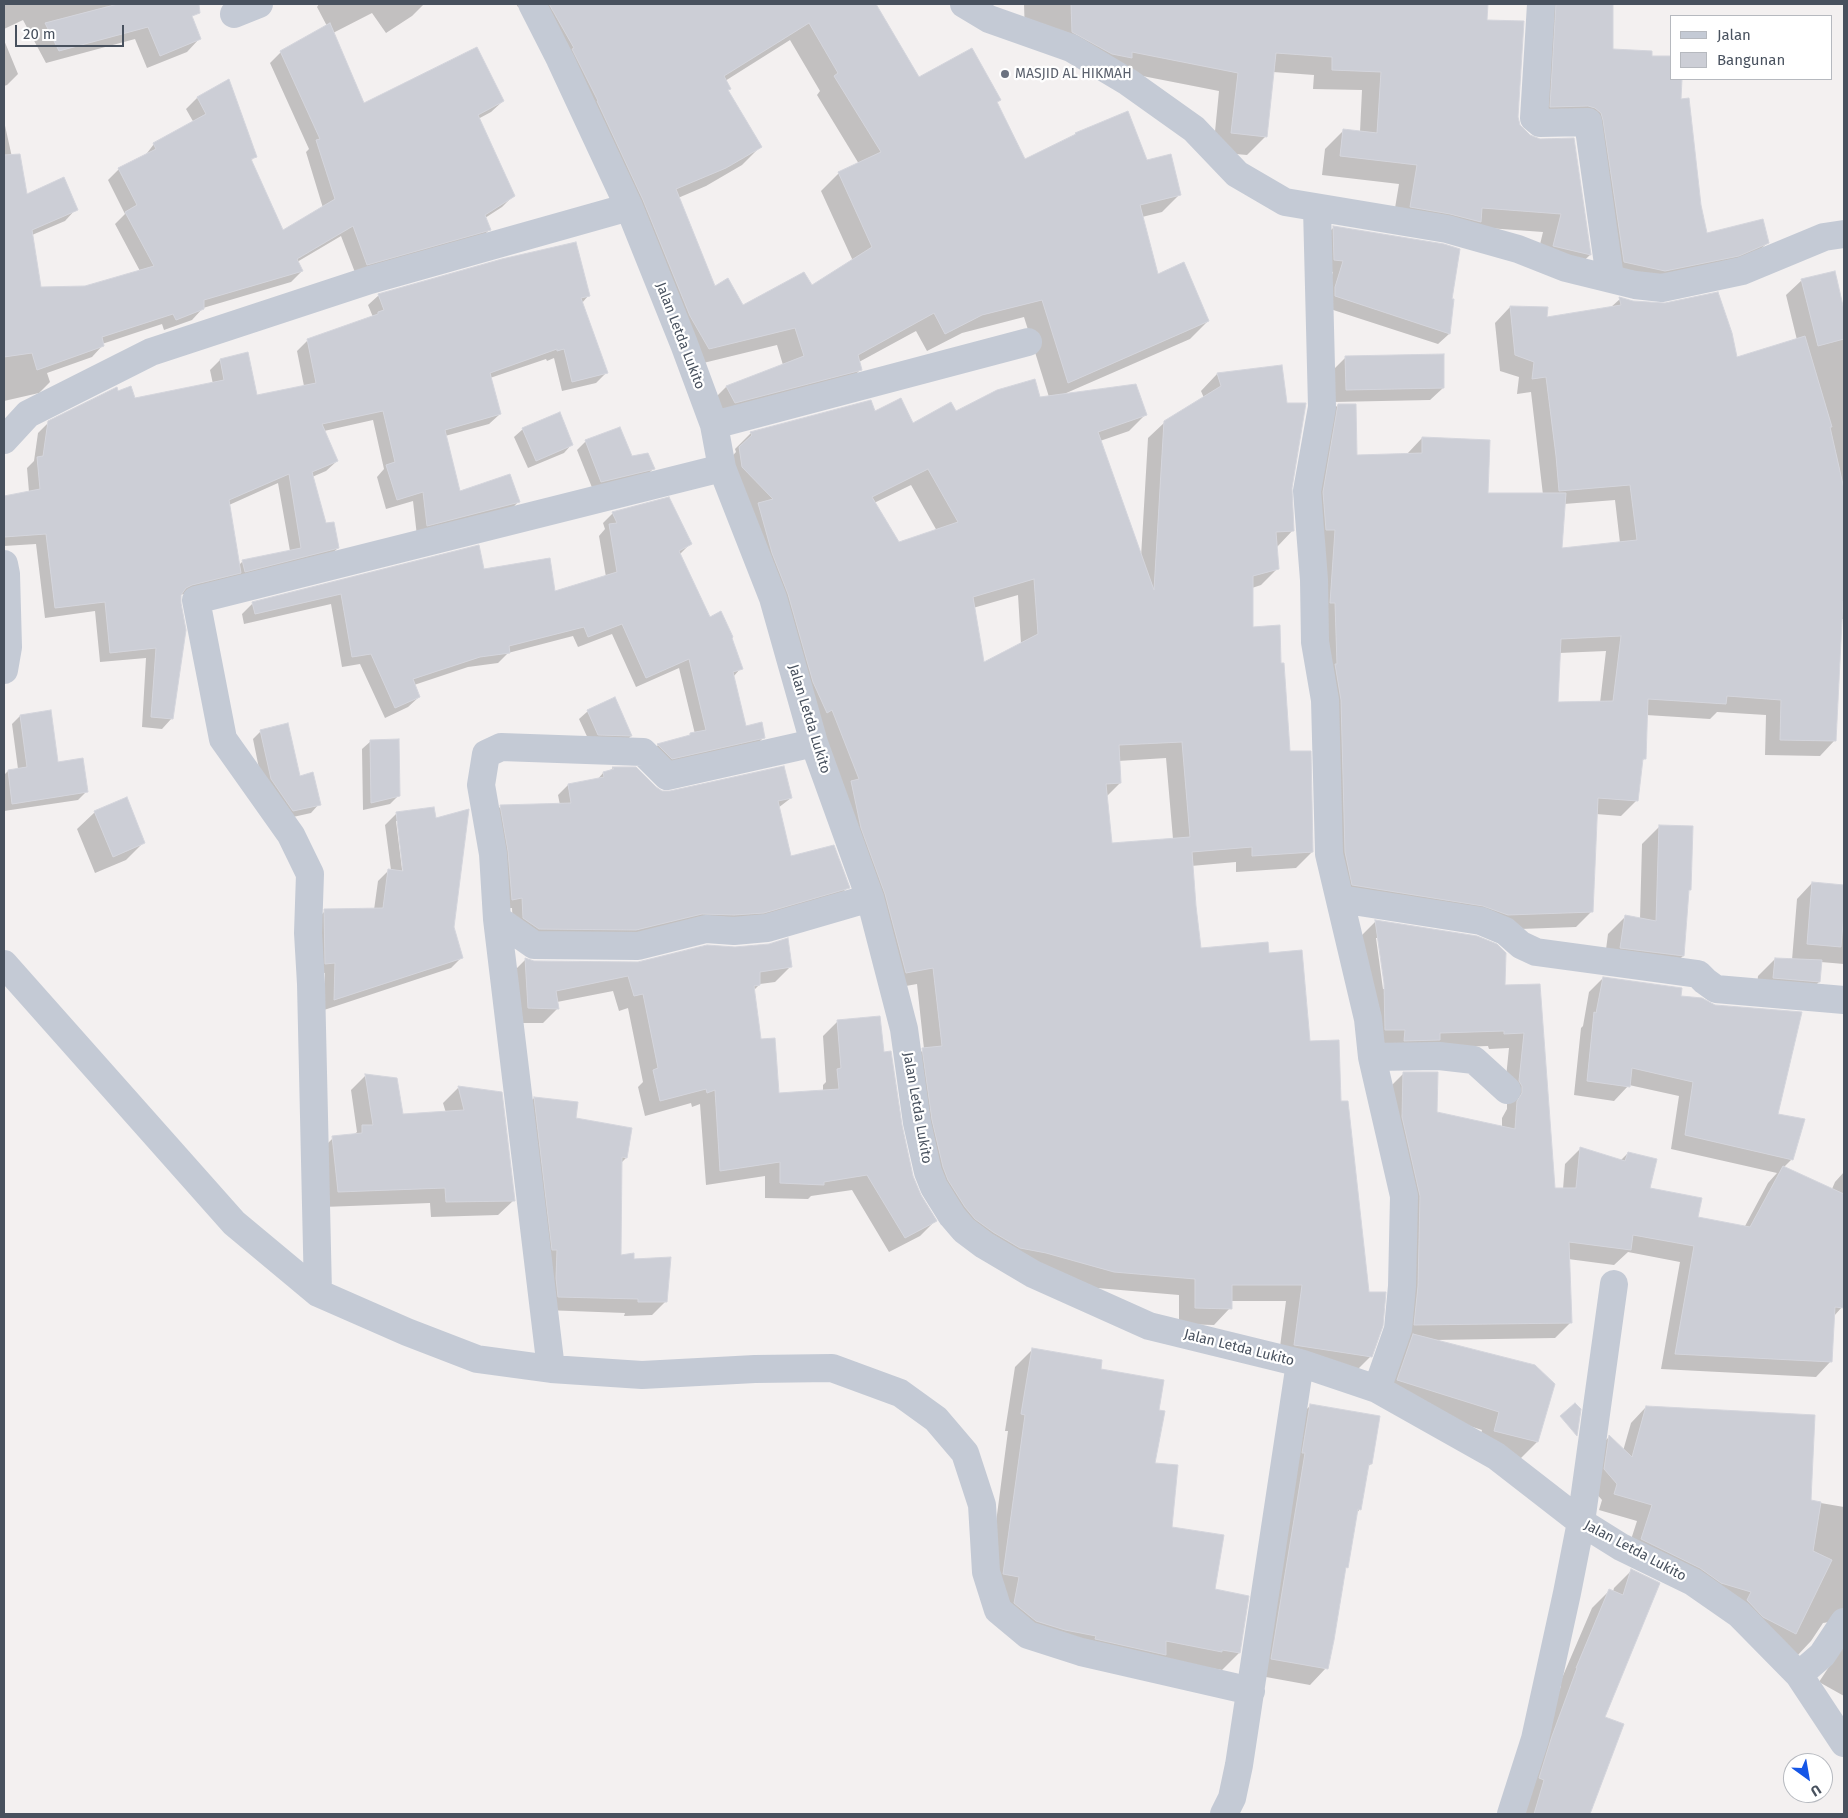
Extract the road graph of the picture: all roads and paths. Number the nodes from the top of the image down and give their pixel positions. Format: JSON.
{"nodes":[{"id":1,"x":532,"y":4,"type":"edge"},
{"id":2,"x":964,"y":4,"type":"edge"},
{"id":3,"x":1541,"y":4,"type":"edge"},
{"id":4,"x":629,"y":206,"type":"junction"},
{"id":5,"x":1317,"y":208,"type":"junction"},
{"id":6,"x":1844,"y":234,"type":"edge"},
{"id":7,"x":1610,"y":278,"type":"junction"},
{"id":8,"x":1028,"y":342,"type":"dead end"},
{"id":9,"x":714,"y":425,"type":"junction"},
{"id":10,"x":4,"y":440,"type":"edge"},
{"id":11,"x":722,"y":468,"type":"junction"},
{"id":12,"x":4,"y":564,"type":"edge"},
{"id":13,"x":4,"y":670,"type":"edge"},
{"id":14,"x":814,"y":743,"type":"junction"},
{"id":15,"x":870,"y":898,"type":"junction"},
{"id":16,"x":1340,"y":899,"type":"junction"},
{"id":17,"x":497,"y":919,"type":"junction"},
{"id":18,"x":4,"y":964,"type":"edge"},
{"id":19,"x":1844,"y":1000,"type":"edge"},
{"id":20,"x":1372,"y":1057,"type":"junction"},
{"id":21,"x":1507,"y":1090,"type":"dead end"},
{"id":22,"x":1614,"y":1284,"type":"dead end"},
{"id":23,"x":318,"y":1293,"type":"junction"},
{"id":24,"x":1300,"y":1363,"type":"junction"},
{"id":25,"x":551,"y":1369,"type":"junction"},
{"id":26,"x":1377,"y":1388,"type":"junction"},
{"id":27,"x":1581,"y":1522,"type":"junction"},
{"id":28,"x":1844,"y":1622,"type":"edge"},
{"id":29,"x":1799,"y":1675,"type":"junction"},
{"id":30,"x":1251,"y":1691,"type":"junction"},
{"id":31,"x":1844,"y":1743,"type":"edge"},
{"id":32,"x":1224,"y":1814,"type":"edge"},
{"id":33,"x":1511,"y":1814,"type":"edge"}],
"edges":[{"from":1,"to":4,"type":"street","name":"Jalan Letda Lukito"},
{"from":2,"to":5,"type":"street"},
{"from":3,"to":7,"type":"street"},
{"from":4,"to":9,"type":"street","name":"Jalan Letda Lukito"},
{"from":4,"to":10,"type":"street"},
{"from":5,"to":7,"type":"street"},
{"from":5,"to":16,"type":"street"},
{"from":6,"to":7,"type":"street"},
{"from":8,"to":9,"type":"street"},
{"from":9,"to":11,"type":"street","name":"Jalan Letda Lukito"},
{"from":11,"to":14,"type":"street","name":"Jalan Letda Lukito"},
{"from":11,"to":23,"type":"street"},
{"from":12,"to":13,"type":"street"},
{"from":14,"to":15,"type":"street","name":"Jalan Letda Lukito"},
{"from":14,"to":17,"type":"street"},
{"from":15,"to":17,"type":"street"},
{"from":15,"to":24,"type":"street","name":"Jalan Letda Lukito"},
{"from":16,"to":19,"type":"street"},
{"from":16,"to":20,"type":"street"},
{"from":17,"to":25,"type":"street"},
{"from":18,"to":23,"type":"street"},
{"from":20,"to":21,"type":"street"},
{"from":20,"to":26,"type":"street"},
{"from":22,"to":27,"type":"street"},
{"from":23,"to":25,"type":"street"},
{"from":24,"to":26,"type":"street","name":"Jalan Letda Lukito"},
{"from":24,"to":30,"type":"street"},
{"from":25,"to":30,"type":"street"},
{"from":26,"to":27,"type":"street","name":"Jalan Letda Lukito"},
{"from":27,"to":29,"type":"street","name":"Jalan Letda Lukito"},
{"from":27,"to":33,"type":"street"},
{"from":28,"to":29,"type":"street"},
{"from":29,"to":31,"type":"street","name":"Jalan Letda Lukito"},
{"from":30,"to":32,"type":"street"}]}
